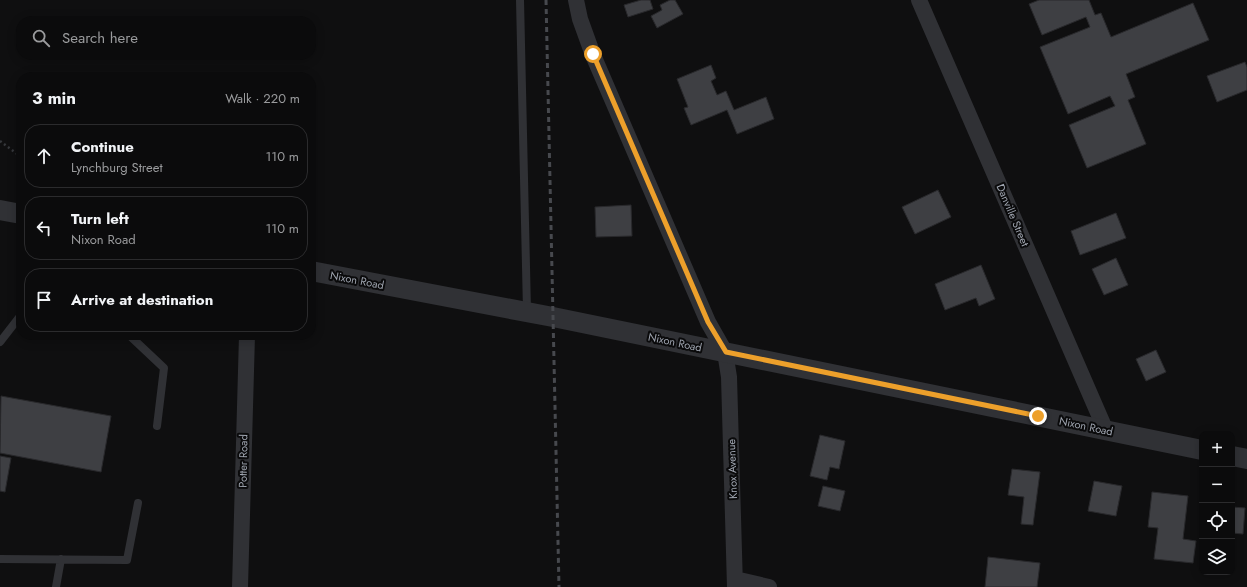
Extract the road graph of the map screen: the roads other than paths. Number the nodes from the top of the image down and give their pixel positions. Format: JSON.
{"nodes":[{"id":1,"x":520,"y":0,"type":"edge"},
{"id":2,"x":576,"y":0,"type":"edge"},
{"id":3,"x":919,"y":0,"type":"edge"},
{"id":4,"x":0,"y":210,"type":"edge"},
{"id":5,"x":16,"y":213,"type":"edge"},
{"id":6,"x":316,"y":272,"type":"edge"},
{"id":7,"x":527,"y":312,"type":"junction"},
{"id":8,"x":16,"y":321,"type":"edge"},
{"id":9,"x":134,"y":340,"type":"edge"},
{"id":10,"x":247,"y":340,"type":"edge"},
{"id":11,"x":0,"y":342,"type":"edge"},
{"id":12,"x":726,"y":352,"type":"junction"},
{"id":13,"x":156,"y":426,"type":"dead end"},
{"id":14,"x":1106,"y":431,"type":"junction"},
{"id":15,"x":1199,"y":449,"type":"edge"},
{"id":16,"x":1235,"y":457,"type":"edge"},
{"id":17,"x":1247,"y":459,"type":"edge"},
{"id":18,"x":138,"y":503,"type":"dead end"},
{"id":19,"x":0,"y":559,"type":"edge"},
{"id":20,"x":61,"y":559,"type":"junction"},
{"id":21,"x":735,"y":583,"type":"edge"},
{"id":22,"x":56,"y":587,"type":"edge"},
{"id":23,"x":240,"y":587,"type":"edge"},
{"id":24,"x":769,"y":587,"type":"edge"}],
"edges":[{"from":1,"to":7,"type":"lane"},
{"from":2,"to":12,"type":"street"},
{"from":3,"to":14,"type":"street","name":"Danville Street"},
{"from":4,"to":5,"type":"street"},
{"from":6,"to":7,"type":"street","name":"Nixon Road"},
{"from":7,"to":12,"type":"street","name":"Nixon Road"},
{"from":8,"to":11,"type":"lane"},
{"from":9,"to":13,"type":"lane"},
{"from":10,"to":23,"type":"street","name":"Potter Road"},
{"from":12,"to":14,"type":"street","name":"Nixon Road"},
{"from":12,"to":21,"type":"street","name":"Knox Avenue"},
{"from":14,"to":15,"type":"street","name":"Nixon Road"},
{"from":16,"to":17,"type":"street"},
{"from":18,"to":20,"type":"lane"},
{"from":19,"to":20,"type":"lane"},
{"from":20,"to":22,"type":"lane"},
{"from":21,"to":24,"type":"street"}]}
